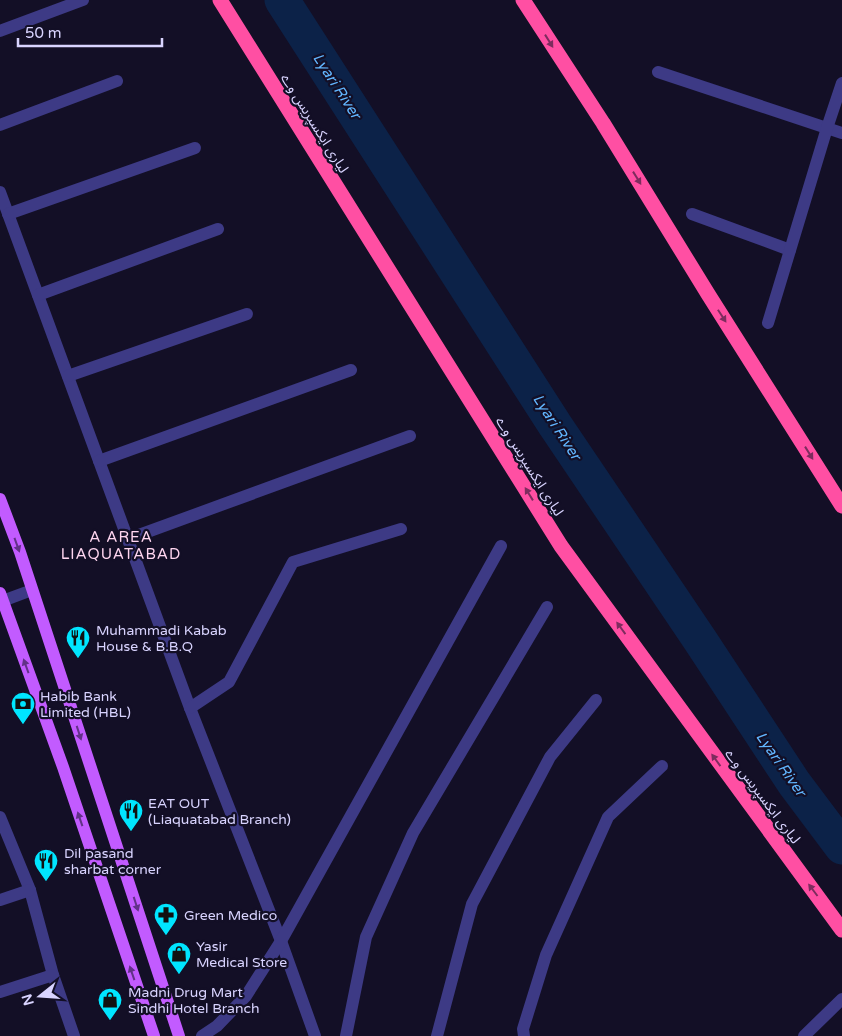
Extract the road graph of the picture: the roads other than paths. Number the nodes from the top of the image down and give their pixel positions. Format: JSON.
{"nodes":[{"id":1,"x":83,"y":0,"type":"edge"},
{"id":2,"x":220,"y":0,"type":"edge"},
{"id":3,"x":523,"y":0,"type":"edge"},
{"id":4,"x":0,"y":31,"type":"edge"},
{"id":5,"x":658,"y":72,"type":"dead end"},
{"id":6,"x":117,"y":81,"type":"dead end"},
{"id":7,"x":842,"y":83,"type":"edge"},
{"id":8,"x":0,"y":124,"type":"edge"},
{"id":9,"x":827,"y":128,"type":"junction"},
{"id":10,"x":842,"y":133,"type":"edge"},
{"id":11,"x":195,"y":148,"type":"dead end"},
{"id":12,"x":0,"y":192,"type":"edge"},
{"id":13,"x":8,"y":214,"type":"junction"},
{"id":14,"x":692,"y":214,"type":"dead end"},
{"id":15,"x":218,"y":229,"type":"dead end"},
{"id":16,"x":790,"y":250,"type":"junction"},
{"id":17,"x":38,"y":295,"type":"junction"},
{"id":18,"x":247,"y":314,"type":"dead end"},
{"id":19,"x":768,"y":323,"type":"dead end"},
{"id":20,"x":351,"y":370,"type":"dead end"},
{"id":21,"x":68,"y":376,"type":"junction"},
{"id":22,"x":410,"y":436,"type":"dead end"},
{"id":23,"x":99,"y":461,"type":"junction"},
{"id":24,"x":0,"y":499,"type":"edge"},
{"id":25,"x":842,"y":506,"type":"edge"},
{"id":26,"x":401,"y":529,"type":"dead end"},
{"id":27,"x":128,"y":539,"type":"junction"},
{"id":28,"x":501,"y":546,"type":"dead end"},
{"id":29,"x":32,"y":590,"type":"junction"},
{"id":30,"x":1,"y":598,"type":"edge"},
{"id":31,"x":547,"y":607,"type":"dead end"},
{"id":32,"x":596,"y":700,"type":"dead end"},
{"id":33,"x":190,"y":708,"type":"junction"},
{"id":34,"x":662,"y":766,"type":"dead end"},
{"id":35,"x":0,"y":818,"type":"edge"},
{"id":36,"x":30,"y":890,"type":"junction"},
{"id":37,"x":0,"y":900,"type":"edge"},
{"id":38,"x":842,"y":930,"type":"edge"},
{"id":39,"x":281,"y":941,"type":"junction"},
{"id":40,"x":53,"y":975,"type":"junction"},
{"id":41,"x":0,"y":992,"type":"edge"},
{"id":42,"x":842,"y":999,"type":"edge"},
{"id":43,"x":218,"y":1031,"type":"edge"},
{"id":44,"x":74,"y":1036,"type":"edge"},
{"id":45,"x":154,"y":1036,"type":"edge"},
{"id":46,"x":179,"y":1036,"type":"edge"},
{"id":47,"x":202,"y":1036,"type":"edge"},
{"id":48,"x":315,"y":1036,"type":"edge"},
{"id":49,"x":346,"y":1036,"type":"edge"},
{"id":50,"x":437,"y":1036,"type":"edge"},
{"id":51,"x":524,"y":1036,"type":"edge"},
{"id":52,"x":804,"y":1036,"type":"edge"}],
"edges":[{"from":1,"to":4,"type":"street"},
{"from":38,"to":2,"type":"highway","name":"لیاری ایکسپریس وے","one_way":true},
{"from":3,"to":25,"type":"highway","one_way":true},
{"from":5,"to":9,"type":"street"},
{"from":6,"to":8,"type":"street"},
{"from":7,"to":9,"type":"street"},
{"from":9,"to":10,"type":"street"},
{"from":9,"to":16,"type":"street"},
{"from":11,"to":13,"type":"street"},
{"from":12,"to":13,"type":"street"},
{"from":13,"to":17,"type":"street"},
{"from":14,"to":16,"type":"street"},
{"from":15,"to":17,"type":"street"},
{"from":16,"to":19,"type":"street"},
{"from":17,"to":21,"type":"street"},
{"from":18,"to":21,"type":"street"},
{"from":20,"to":23,"type":"street"},
{"from":21,"to":23,"type":"street"},
{"from":22,"to":27,"type":"street"},
{"from":23,"to":27,"type":"street"},
{"from":24,"to":29,"type":"main road","one_way":true},
{"from":26,"to":33,"type":"street"},
{"from":27,"to":33,"type":"street"},
{"from":28,"to":39,"type":"street"},
{"from":29,"to":30,"type":"street"},
{"from":29,"to":46,"type":"main road","one_way":true},
{"from":45,"to":30,"type":"main road","one_way":true},
{"from":31,"to":49,"type":"street"},
{"from":32,"to":50,"type":"street"},
{"from":33,"to":39,"type":"street"},
{"from":34,"to":51,"type":"street"},
{"from":35,"to":36,"type":"street"},
{"from":36,"to":37,"type":"street"},
{"from":36,"to":40,"type":"street"},
{"from":39,"to":43,"type":"street"},
{"from":39,"to":48,"type":"street"},
{"from":40,"to":41,"type":"street"},
{"from":40,"to":44,"type":"street"},
{"from":42,"to":52,"type":"street"},
{"from":43,"to":47,"type":"street"}]}
